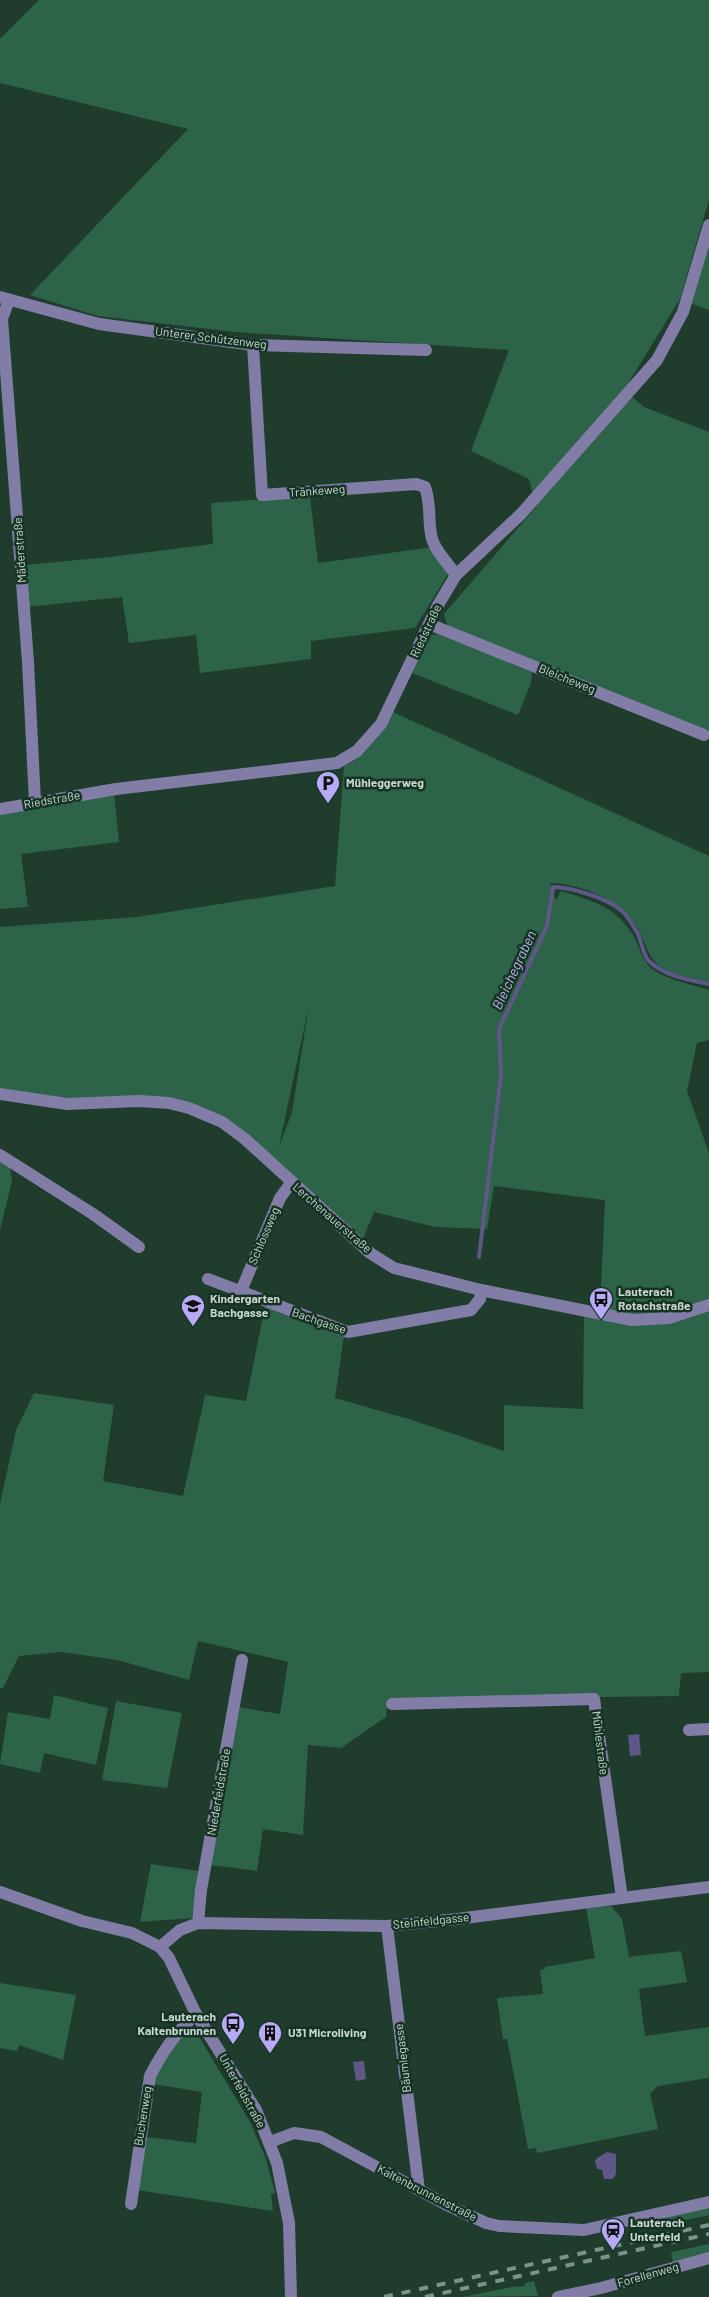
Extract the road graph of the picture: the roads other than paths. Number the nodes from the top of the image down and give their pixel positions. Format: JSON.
{"nodes":[{"id":1,"x":709,"y":225,"type":"edge"},
{"id":2,"x":4,"y":298,"type":"edge"},
{"id":3,"x":253,"y":345,"type":"junction"},
{"id":4,"x":426,"y":350,"type":"dead end"},
{"id":5,"x":6,"y":427,"type":"edge"},
{"id":6,"x":456,"y":575,"type":"junction"},
{"id":7,"x":429,"y":624,"type":"junction"},
{"id":8,"x":704,"y":735,"type":"dead end"},
{"id":9,"x":35,"y":802,"type":"junction"},
{"id":10,"x":0,"y":809,"type":"edge"},
{"id":11,"x":0,"y":1094,"type":"edge"},
{"id":12,"x":0,"y":1155,"type":"edge"},
{"id":13,"x":291,"y":1183,"type":"junction"},
{"id":14,"x":139,"y":1247,"type":"dead end"},
{"id":15,"x":208,"y":1279,"type":"dead end"},
{"id":16,"x":481,"y":1290,"type":"junction"},
{"id":17,"x":240,"y":1291,"type":"junction"},
{"id":18,"x":709,"y":1305,"type":"edge"},
{"id":19,"x":242,"y":1660,"type":"dead end"},
{"id":20,"x":392,"y":1704,"type":"dead end"},
{"id":21,"x":709,"y":1729,"type":"edge"},
{"id":22,"x":689,"y":1730,"type":"dead end"},
{"id":23,"x":709,"y":1887,"type":"edge"},
{"id":24,"x":0,"y":1892,"type":"edge"},
{"id":25,"x":622,"y":1898,"type":"junction"},
{"id":26,"x":198,"y":1923,"type":"junction"},
{"id":27,"x":387,"y":1926,"type":"junction"},
{"id":28,"x":160,"y":1947,"type":"junction"},
{"id":29,"x":196,"y":2014,"type":"junction"},
{"id":30,"x":270,"y":2142,"type":"junction"},
{"id":31,"x":419,"y":2190,"type":"junction"},
{"id":32,"x":709,"y":2202,"type":"edge"},
{"id":33,"x":131,"y":2204,"type":"dead end"},
{"id":34,"x":709,"y":2258,"type":"edge"},
{"id":35,"x":603,"y":2292,"type":"edge"},
{"id":36,"x":291,"y":2297,"type":"edge"},
{"id":37,"x":558,"y":2297,"type":"edge"}],
"edges":[{"from":1,"to":6,"type":"street","name":"Riedstraße"},
{"from":2,"to":3,"type":"street","name":"Unterer Schützenweg"},
{"from":2,"to":5,"type":"street","name":"Mäderstraße"},
{"from":3,"to":4,"type":"street","name":"Unterer Schützenweg"},
{"from":3,"to":6,"type":"street","name":"Tränkeweg"},
{"from":5,"to":9,"type":"street","name":"Mäderstraße"},
{"from":6,"to":7,"type":"street","name":"Riedstraße"},
{"from":7,"to":8,"type":"street","name":"Bleicheweg"},
{"from":7,"to":9,"type":"street","name":"Riedstraße"},
{"from":9,"to":10,"type":"street","name":"Riedstraße"},
{"from":11,"to":13,"type":"street","name":"Lerchenauerstraße"},
{"from":12,"to":14,"type":"street"},
{"from":13,"to":16,"type":"street","name":"Lerchenauerstraße"},
{"from":13,"to":17,"type":"street","name":"Schlossweg"},
{"from":15,"to":17,"type":"street","name":"Bachgasse"},
{"from":16,"to":17,"type":"street","name":"Bachgasse"},
{"from":16,"to":18,"type":"street","name":"Lerchenauerstraße"},
{"from":19,"to":26,"type":"street","name":"Niederfeldstraße"},
{"from":20,"to":25,"type":"street","name":"Mühlestraße"},
{"from":21,"to":22,"type":"street"},
{"from":23,"to":25,"type":"street","name":"Steinfeldgasse"},
{"from":24,"to":28,"type":"street","name":"Unterfeldstraße"},
{"from":25,"to":27,"type":"street","name":"Steinfeldgasse"},
{"from":26,"to":27,"type":"street","name":"Steinfeldgasse"},
{"from":26,"to":28,"type":"street","name":"Steinfeldgasse"},
{"from":27,"to":31,"type":"street","name":"Bäumlegasse"},
{"from":28,"to":29,"type":"street","name":"Unterfeldstraße"},
{"from":29,"to":30,"type":"street","name":"Unterfeldstraße"},
{"from":29,"to":33,"type":"street","name":"Buchenweg"},
{"from":30,"to":31,"type":"street","name":"Kaltenbrunnenstraße"},
{"from":30,"to":36,"type":"street","name":"Unterfeldstraße"},
{"from":31,"to":32,"type":"street","name":"Kaltenbrunnenstraße"},
{"from":34,"to":35,"type":"street","name":"Forellenweg"},
{"from":35,"to":37,"type":"street","name":"Forellenweg"}]}
